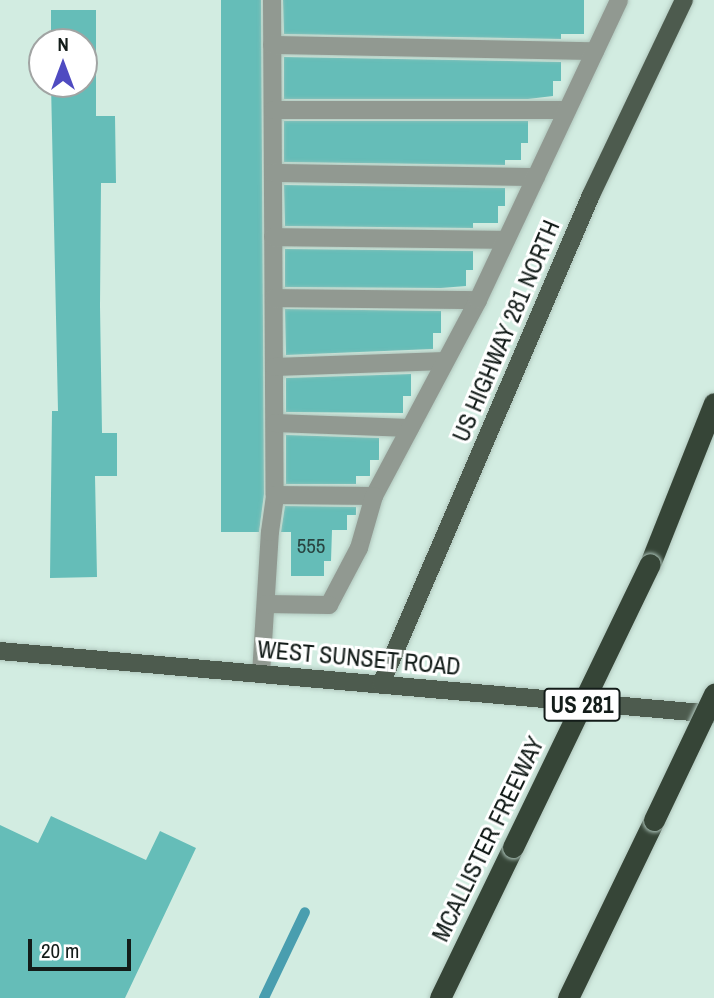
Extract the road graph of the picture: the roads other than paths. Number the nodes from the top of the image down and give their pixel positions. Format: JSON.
{"nodes":[{"id":1,"x":272,"y":0,"type":"edge"},
{"id":2,"x":619,"y":0,"type":"edge"},
{"id":3,"x":684,"y":0,"type":"edge"},
{"id":4,"x":272,"y":45,"type":"junction"},
{"id":5,"x":595,"y":51,"type":"junction"},
{"id":6,"x":273,"y":110,"type":"junction"},
{"id":7,"x":568,"y":110,"type":"junction"},
{"id":8,"x":273,"y":173,"type":"junction"},
{"id":9,"x":536,"y":177,"type":"junction"},
{"id":10,"x":273,"y":237,"type":"junction"},
{"id":11,"x":506,"y":240,"type":"junction"},
{"id":12,"x":274,"y":298,"type":"junction"},
{"id":13,"x":478,"y":300,"type":"junction"},
{"id":14,"x":445,"y":361,"type":"junction"},
{"id":15,"x":274,"y":367,"type":"junction"},
{"id":16,"x":714,"y":403,"type":"edge"},
{"id":17,"x":275,"y":424,"type":"junction"},
{"id":18,"x":410,"y":428,"type":"junction"},
{"id":19,"x":714,"y":440,"type":"edge"},
{"id":20,"x":275,"y":495,"type":"junction"},
{"id":21,"x":374,"y":496,"type":"junction"},
{"id":22,"x":650,"y":564,"type":"junction"},
{"id":23,"x":266,"y":604,"type":"junction"},
{"id":24,"x":0,"y":651,"type":"edge"},
{"id":25,"x":261,"y":674,"type":"junction"},
{"id":26,"x":381,"y":684,"type":"junction"},
{"id":27,"x":714,"y":694,"type":"edge"},
{"id":28,"x":714,"y":714,"type":"edge"},
{"id":29,"x":440,"y":998,"type":"edge"},
{"id":30,"x":568,"y":998,"type":"edge"}],
"edges":[{"from":1,"to":4,"type":"lane"},
{"from":2,"to":5,"type":"lane"},
{"from":3,"to":26,"type":"main road","name":"US HIGHWAY 281 NORTH"},
{"from":4,"to":5,"type":"lane"},
{"from":4,"to":6,"type":"lane"},
{"from":5,"to":7,"type":"lane"},
{"from":6,"to":7,"type":"lane"},
{"from":6,"to":8,"type":"lane"},
{"from":7,"to":9,"type":"lane"},
{"from":8,"to":9,"type":"lane"},
{"from":8,"to":10,"type":"lane"},
{"from":9,"to":11,"type":"lane"},
{"from":10,"to":11,"type":"lane"},
{"from":10,"to":12,"type":"lane"},
{"from":11,"to":13,"type":"lane"},
{"from":12,"to":13,"type":"lane"},
{"from":12,"to":15,"type":"lane"},
{"from":13,"to":14,"type":"lane"},
{"from":14,"to":15,"type":"lane"},
{"from":14,"to":18,"type":"lane"},
{"from":15,"to":17,"type":"lane"},
{"from":16,"to":22,"type":"highway"},
{"from":17,"to":18,"type":"lane"},
{"from":17,"to":20,"type":"lane"},
{"from":18,"to":21,"type":"lane"},
{"from":19,"to":22,"type":"highway","name":"MCALLISTER FREEWAY","number":"US 281"},
{"from":20,"to":21,"type":"lane"},
{"from":20,"to":23,"type":"lane"},
{"from":21,"to":23,"type":"lane"},
{"from":22,"to":29,"type":"highway","name":"MCALLISTER FREEWAY","number":"US 281","bridge":true},
{"from":23,"to":25,"type":"lane"},
{"from":24,"to":25,"type":"main road","name":"WEST SUNSET ROAD"},
{"from":25,"to":26,"type":"main road","name":"WEST SUNSET ROAD"},
{"from":26,"to":28,"type":"main road","name":"WEST SUNSET ROAD"},
{"from":27,"to":30,"type":"highway","bridge":true}]}
